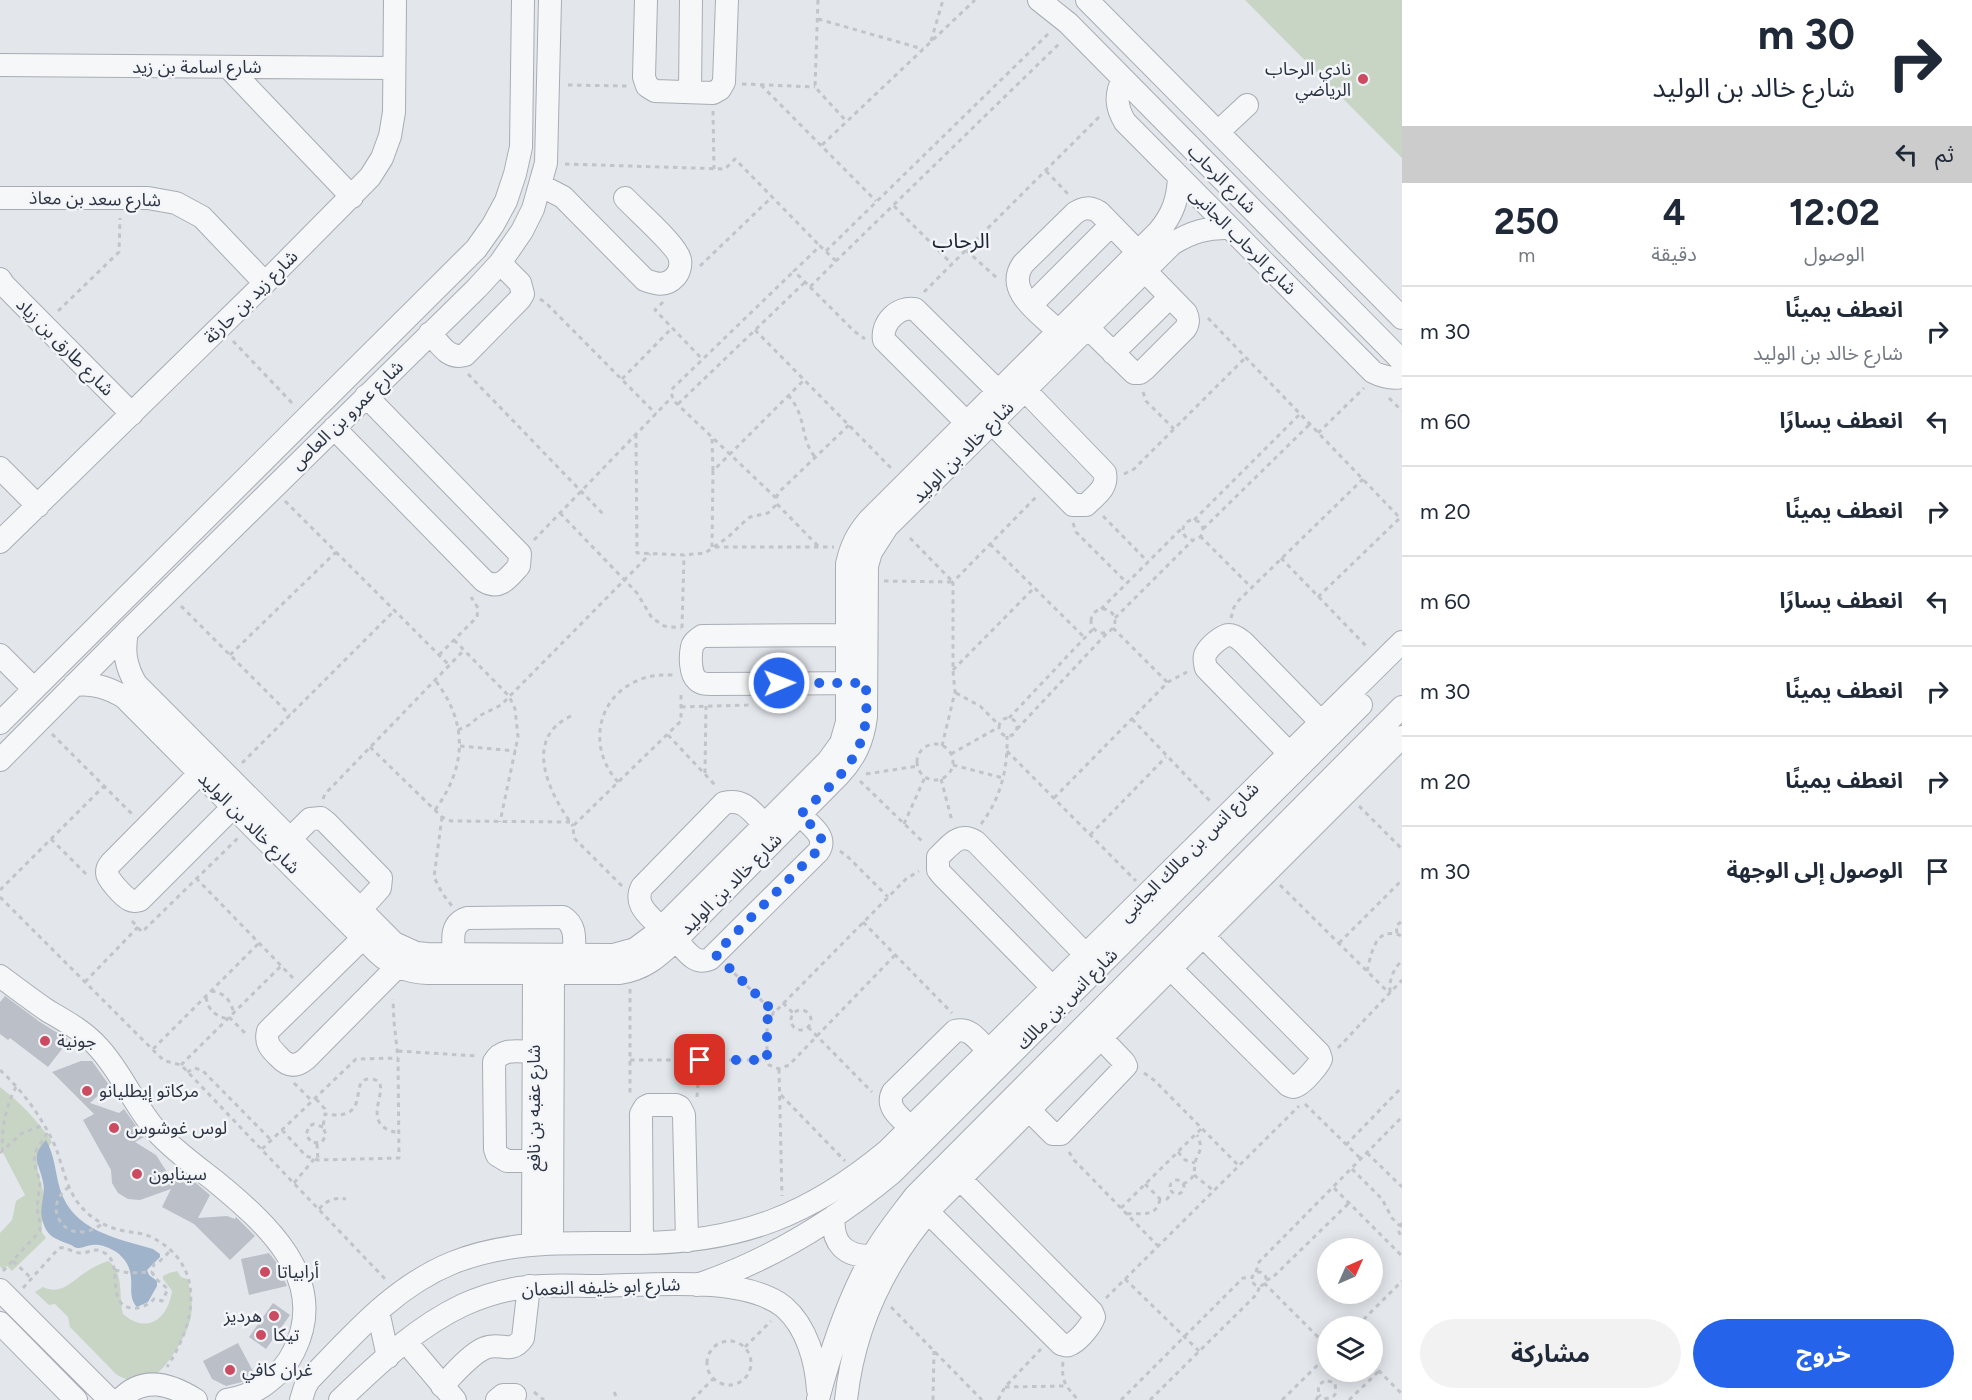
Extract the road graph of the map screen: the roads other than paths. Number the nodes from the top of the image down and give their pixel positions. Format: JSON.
{"nodes":[{"id":1,"x":396,"y":0,"type":"edge"},
{"id":2,"x":523,"y":0,"type":"edge"},
{"id":3,"x":550,"y":0,"type":"edge"},
{"id":4,"x":646,"y":0,"type":"edge"},
{"id":5,"x":691,"y":0,"type":"edge"},
{"id":6,"x":727,"y":0,"type":"edge"},
{"id":7,"x":1039,"y":0,"type":"edge"},
{"id":8,"x":1087,"y":0,"type":"edge"},
{"id":9,"x":0,"y":65,"type":"edge"},
{"id":10,"x":228,"y":67,"type":"junction"},
{"id":11,"x":394,"y":68,"type":"junction"},
{"id":12,"x":1123,"y":79,"type":"junction"},
{"id":13,"x":690,"y":92,"type":"junction"},
{"id":14,"x":1247,"y":105,"type":"dead end"},
{"id":15,"x":1218,"y":132,"type":"junction"},
{"id":16,"x":1179,"y":177,"type":"junction"},
{"id":17,"x":540,"y":185,"type":"junction"},
{"id":18,"x":352,"y":197,"type":"junction"},
{"id":19,"x":0,"y":198,"type":"edge"},
{"id":20,"x":625,"y":198,"type":"dead end"},
{"id":21,"x":1111,"y":225,"type":"junction"},
{"id":22,"x":1230,"y":228,"type":"junction"},
{"id":23,"x":1141,"y":262,"type":"junction"},
{"id":24,"x":500,"y":263,"type":"junction"},
{"id":25,"x":0,"y":279,"type":"edge"},
{"id":26,"x":266,"y":283,"type":"junction"},
{"id":27,"x":1170,"y":297,"type":"junction"},
{"id":28,"x":1031,"y":305,"type":"junction"},
{"id":29,"x":1402,"y":318,"type":"edge"},
{"id":30,"x":1088,"y":328,"type":"junction"},
{"id":31,"x":1058,"y":332,"type":"junction"},
{"id":32,"x":430,"y":333,"type":"junction"},
{"id":33,"x":1113,"y":353,"type":"junction"},
{"id":34,"x":1402,"y":361,"type":"edge"},
{"id":35,"x":1040,"y":363,"type":"junction"},
{"id":36,"x":1402,"y":377,"type":"edge"},
{"id":37,"x":1025,"y":390,"type":"junction"},
{"id":38,"x":998,"y":391,"type":"junction"},
{"id":39,"x":366,"y":396,"type":"junction"},
{"id":40,"x":132,"y":414,"type":"junction"},
{"id":41,"x":967,"y":423,"type":"junction"},
{"id":42,"x":992,"y":423,"type":"junction"},
{"id":43,"x":334,"y":428,"type":"junction"},
{"id":44,"x":0,"y":468,"type":"edge"},
{"id":45,"x":250,"y":474,"type":"junction"},
{"id":46,"x":271,"y":490,"type":"junction"},
{"id":47,"x":226,"y":498,"type":"junction"},
{"id":48,"x":38,"y":506,"type":"junction"},
{"id":49,"x":244,"y":516,"type":"junction"},
{"id":50,"x":0,"y":543,"type":"edge"},
{"id":51,"x":127,"y":632,"type":"junction"},
{"id":52,"x":847,"y":635,"type":"junction"},
{"id":53,"x":1402,"y":642,"type":"edge"},
{"id":54,"x":0,"y":655,"type":"edge"},
{"id":55,"x":1392,"y":663,"type":"edge"},
{"id":56,"x":856,"y":682,"type":"junction"},
{"id":57,"x":74,"y":685,"type":"junction"},
{"id":58,"x":34,"y":689,"type":"junction"},
{"id":59,"x":1402,"y":707,"type":"edge"},
{"id":60,"x":1321,"y":722,"type":"junction"},
{"id":61,"x":0,"y":723,"type":"edge"},
{"id":62,"x":1402,"y":737,"type":"edge"},
{"id":63,"x":1289,"y":753,"type":"junction"},
{"id":64,"x":0,"y":760,"type":"edge"},
{"id":65,"x":200,"y":774,"type":"junction"},
{"id":66,"x":233,"y":807,"type":"junction"},
{"id":67,"x":800,"y":815,"type":"junction"},
{"id":68,"x":764,"y":824,"type":"junction"},
{"id":69,"x":290,"y":839,"type":"junction"},
{"id":70,"x":735,"y":867,"type":"junction"},
{"id":71,"x":360,"y":910,"type":"junction"},
{"id":72,"x":669,"y":934,"type":"junction"},
{"id":73,"x":1203,"y":936,"type":"junction"},
{"id":74,"x":363,"y":938,"type":"junction"},
{"id":75,"x":454,"y":954,"type":"junction"},
{"id":76,"x":1085,"y":954,"type":"junction"},
{"id":77,"x":574,"y":955,"type":"junction"},
{"id":78,"x":397,"y":967,"type":"junction"},
{"id":79,"x":1170,"y":968,"type":"junction"},
{"id":80,"x":544,"y":973,"type":"junction"},
{"id":81,"x":0,"y":976,"type":"edge"},
{"id":82,"x":1052,"y":987,"type":"junction"},
{"id":83,"x":1101,"y":1038,"type":"junction"},
{"id":84,"x":988,"y":1051,"type":"junction"},
{"id":85,"x":534,"y":1052,"type":"junction"},
{"id":86,"x":1029,"y":1110,"type":"junction"},
{"id":87,"x":910,"y":1126,"type":"junction"},
{"id":88,"x":533,"y":1161,"type":"junction"},
{"id":89,"x":960,"y":1179,"type":"junction"},
{"id":90,"x":928,"y":1212,"type":"junction"},
{"id":91,"x":834,"y":1216,"type":"junction"},
{"id":92,"x":687,"y":1241,"type":"junction"},
{"id":93,"x":542,"y":1243,"type":"junction"},
{"id":94,"x":642,"y":1243,"type":"junction"},
{"id":95,"x":872,"y":1256,"type":"junction"},
{"id":96,"x":697,"y":1285,"type":"junction"},
{"id":97,"x":529,"y":1286,"type":"junction"},
{"id":98,"x":0,"y":1290,"type":"edge"},
{"id":99,"x":378,"y":1311,"type":"junction"},
{"id":100,"x":0,"y":1323,"type":"edge"},
{"id":101,"x":406,"y":1342,"type":"junction"},
{"id":102,"x":296,"y":1347,"type":"junction"},
{"id":103,"x":341,"y":1348,"type":"junction"},
{"id":104,"x":388,"y":1357,"type":"junction"},
{"id":105,"x":303,"y":1393,"type":"edge"},
{"id":106,"x":448,"y":1393,"type":"edge"},
{"id":107,"x":76,"y":1400,"type":"edge"},
{"id":108,"x":110,"y":1400,"type":"edge"},
{"id":109,"x":120,"y":1400,"type":"edge"},
{"id":110,"x":196,"y":1400,"type":"edge"},
{"id":111,"x":227,"y":1400,"type":"edge"},
{"id":112,"x":340,"y":1400,"type":"edge"},
{"id":113,"x":818,"y":1400,"type":"edge"},
{"id":114,"x":846,"y":1400,"type":"edge"}],
"edges":[{"from":1,"to":11,"type":"street","name":"شارع زيد بن حارثة"},
{"from":2,"to":45,"type":"street","name":"شارع عمرو بن العاص"},
{"from":3,"to":17,"type":"street","name":"شارع عمرو بن العاص"},
{"from":4,"to":13,"type":"street"},
{"from":5,"to":13,"type":"street"},
{"from":6,"to":13,"type":"street"},
{"from":7,"to":12,"type":"street","name":"شارع الرحاب"},
{"from":8,"to":15,"type":"street","name":"شارع الرحاب"},
{"from":9,"to":10,"type":"street","name":"شارع اسامة بن زيد"},
{"from":10,"to":11,"type":"street","name":"شارع اسامة بن زيد"},
{"from":10,"to":18,"type":"street"},
{"from":11,"to":18,"type":"street","name":"شارع زيد بن حارثة"},
{"from":12,"to":16,"type":"street","name":"شارع الرحاب الجانبى"},
{"from":12,"to":34,"type":"street","name":"شارع الرحاب"},
{"from":14,"to":15,"type":"street"},
{"from":15,"to":29,"type":"street","name":"شارع الرحاب"},
{"from":16,"to":22,"type":"street","name":"شارع الرحاب الجانبى"},
{"from":16,"to":23,"type":"street","name":"شارع خالد بن الوليد"},
{"from":17,"to":20,"type":"street"},
{"from":17,"to":24,"type":"street","name":"شارع عمرو بن العاص"},
{"from":18,"to":26,"type":"street","name":"شارع زيد بن حارثة"},
{"from":19,"to":26,"type":"street","name":"شارع سعد بن معاذ"},
{"from":21,"to":23,"type":"street"},
{"from":21,"to":28,"type":"street"},
{"from":21,"to":28,"type":"street"},
{"from":22,"to":23,"type":"street","name":"شارع خالد بن الوليد"},
{"from":22,"to":36,"type":"street","name":"شارع الرحاب الجانبى"},
{"from":23,"to":27,"type":"street"},
{"from":23,"to":30,"type":"street","name":"شارع خالد بن الوليد"},
{"from":23,"to":31,"type":"street","name":"شارع خالد بن الوليد"},
{"from":24,"to":32,"type":"street","name":"شارع عمرو بن العاص"},
{"from":24,"to":32,"type":"street"},
{"from":25,"to":40,"type":"street","name":"شارع طارق بن زياد"},
{"from":26,"to":40,"type":"street","name":"شارع زيد بن حارثة"},
{"from":27,"to":33,"type":"street"},
{"from":27,"to":33,"type":"street"},
{"from":28,"to":31,"type":"street"},
{"from":30,"to":33,"type":"street"},
{"from":30,"to":35,"type":"street","name":"شارع خالد بن الوليد"},
{"from":31,"to":35,"type":"street","name":"شارع خالد بن الوليد"},
{"from":32,"to":39,"type":"street","name":"شارع عمرو بن العاص"},
{"from":35,"to":37,"type":"street","name":"شارع خالد بن الوليد"},
{"from":35,"to":38,"type":"street","name":"شارع خالد بن الوليد"},
{"from":37,"to":42,"type":"street","name":"شارع خالد بن الوليد"},
{"from":37,"to":42,"type":"street"},
{"from":38,"to":41,"type":"street","name":"شارع خالد بن الوليد"},
{"from":38,"to":41,"type":"street"},
{"from":39,"to":43,"type":"street","name":"شارع عمرو بن العاص"},
{"from":39,"to":43,"type":"street"},
{"from":40,"to":48,"type":"street","name":"شارع زيد بن حارثة"},
{"from":41,"to":52,"type":"street","name":"شارع خالد بن الوليد"},
{"from":42,"to":56,"type":"street","name":"شارع خالد بن الوليد"},
{"from":43,"to":46,"type":"street","name":"شارع عمرو بن العاص"},
{"from":44,"to":48,"type":"street"},
{"from":45,"to":46,"type":"street"},
{"from":45,"to":47,"type":"street","name":"شارع عمرو بن العاص"},
{"from":46,"to":49,"type":"street","name":"شارع عمرو بن العاص"},
{"from":47,"to":49,"type":"street"},
{"from":47,"to":58,"type":"street","name":"شارع عمرو بن العاص"},
{"from":48,"to":50,"type":"street","name":"شارع زيد بن حارثة"},
{"from":49,"to":51,"type":"street","name":"شارع عمرو بن العاص"},
{"from":51,"to":57,"type":"street","name":"شارع عمرو بن العاص"},
{"from":51,"to":69,"type":"street","name":"شارع خالد بن الوليد"},
{"from":52,"to":56,"type":"street","name":"شارع خالد بن الوليد"},
{"from":52,"to":56,"type":"street"},
{"from":53,"to":55,"type":"street","name":"شارع انس بن مالك الجانبى"},
{"from":54,"to":58,"type":"street"},
{"from":55,"to":60,"type":"street","name":"شارع انس بن مالك الجانبى"},
{"from":55,"to":91,"type":"street","name":"شارع انس بن مالك"},
{"from":56,"to":67,"type":"street","name":"شارع خالد بن الوليد"},
{"from":56,"to":68,"type":"street","name":"شارع خالد بن الوليد"},
{"from":57,"to":64,"type":"street","name":"شارع عمرو بن العاص"},
{"from":57,"to":65,"type":"street","name":"شارع خالد بن الوليد"},
{"from":58,"to":61,"type":"street","name":"شارع عمرو بن العاص"},
{"from":59,"to":95,"type":"street","name":"شارع انس بن مالك"},
{"from":60,"to":63,"type":"street","name":"شارع انس بن مالك الجانبى"},
{"from":60,"to":63,"type":"street"},
{"from":62,"to":73,"type":"street"},
{"from":63,"to":76,"type":"street","name":"شارع انس بن مالك الجانبى"},
{"from":65,"to":66,"type":"street","name":"شارع خالد بن الوليد"},
{"from":65,"to":66,"type":"street"},
{"from":66,"to":74,"type":"street","name":"شارع خالد بن الوليد"},
{"from":67,"to":70,"type":"street","name":"شارع خالد بن الوليد"},
{"from":67,"to":72,"type":"street"},
{"from":68,"to":70,"type":"street","name":"شارع خالد بن الوليد"},
{"from":68,"to":72,"type":"street"},
{"from":69,"to":71,"type":"street","name":"شارع خالد بن الوليد"},
{"from":69,"to":71,"type":"street"},
{"from":70,"to":72,"type":"street","name":"شارع خالد بن الوليد"},
{"from":71,"to":75,"type":"street","name":"شارع خالد بن الوليد"},
{"from":72,"to":77,"type":"street","name":"شارع خالد بن الوليد"},
{"from":72,"to":80,"type":"street","name":"شارع خالد بن الوليد"},
{"from":73,"to":79,"type":"street"},
{"from":73,"to":79,"type":"street"},
{"from":74,"to":78,"type":"street","name":"شارع خالد بن الوليد"},
{"from":74,"to":78,"type":"street"},
{"from":75,"to":77,"type":"street","name":"شارع خالد بن الوليد"},
{"from":75,"to":77,"type":"street"},
{"from":76,"to":82,"type":"street","name":"شارع انس بن مالك الجانبى"},
{"from":76,"to":82,"type":"street"},
{"from":78,"to":80,"type":"street","name":"شارع خالد بن الوليد"},
{"from":79,"to":83,"type":"street"},
{"from":80,"to":85,"type":"street","name":"شارع عقبه بن نافع"},
{"from":80,"to":93,"type":"street","name":"شارع عقبه بن نافع"},
{"from":81,"to":102,"type":"street"},
{"from":82,"to":84,"type":"street","name":"شارع انس بن مالك الجانبى"},
{"from":83,"to":86,"type":"street"},
{"from":83,"to":86,"type":"street"},
{"from":84,"to":87,"type":"street","name":"شارع انس بن مالك الجانبى"},
{"from":84,"to":87,"type":"street"},
{"from":85,"to":88,"type":"street","name":"شارع عقبه بن نافع"},
{"from":85,"to":88,"type":"street"},
{"from":86,"to":89,"type":"street"},
{"from":87,"to":92,"type":"street","name":"شارع انس بن مالك الجانبى"},
{"from":88,"to":93,"type":"street","name":"شارع عقبه بن نافع"},
{"from":89,"to":90,"type":"street"},
{"from":89,"to":90,"type":"street"},
{"from":90,"to":114,"type":"street"},
{"from":91,"to":95,"type":"street"},
{"from":91,"to":96,"type":"street","name":"شارع انس بن مالك"},
{"from":92,"to":94,"type":"street","name":"شارع انس بن مالك الجانبى"},
{"from":92,"to":94,"type":"street"},
{"from":93,"to":94,"type":"street","name":"شارع انس بن مالك الجانبى"},
{"from":93,"to":99,"type":"street","name":"شارع انس بن مالك الجانبى"},
{"from":95,"to":113,"type":"street","name":"شارع انس بن مالك"},
{"from":96,"to":97,"type":"street","name":"شارع ابو خليفه النعمان"},
{"from":96,"to":113,"type":"street","name":"شارع ابو خليفه النعمان"},
{"from":97,"to":101,"type":"street","name":"شارع ابو خليفه النعمان"},
{"from":97,"to":106,"type":"street"},
{"from":98,"to":108,"type":"street"},
{"from":99,"to":103,"type":"street","name":"شارع انس بن مالك الجانبى"},
{"from":99,"to":104,"type":"street"},
{"from":100,"to":107,"type":"street"},
{"from":101,"to":104,"type":"street","name":"شارع ابو خليفه النعمان"},
{"from":101,"to":106,"type":"street"},
{"from":102,"to":103,"type":"street"},
{"from":102,"to":105,"type":"street"},
{"from":102,"to":111,"type":"street"},
{"from":103,"to":105,"type":"street","name":"شارع انس بن مالك الجانبى"},
{"from":104,"to":112,"type":"street","name":"شارع ابو خليفه النعمان"},
{"from":109,"to":110,"type":"street"}]}
